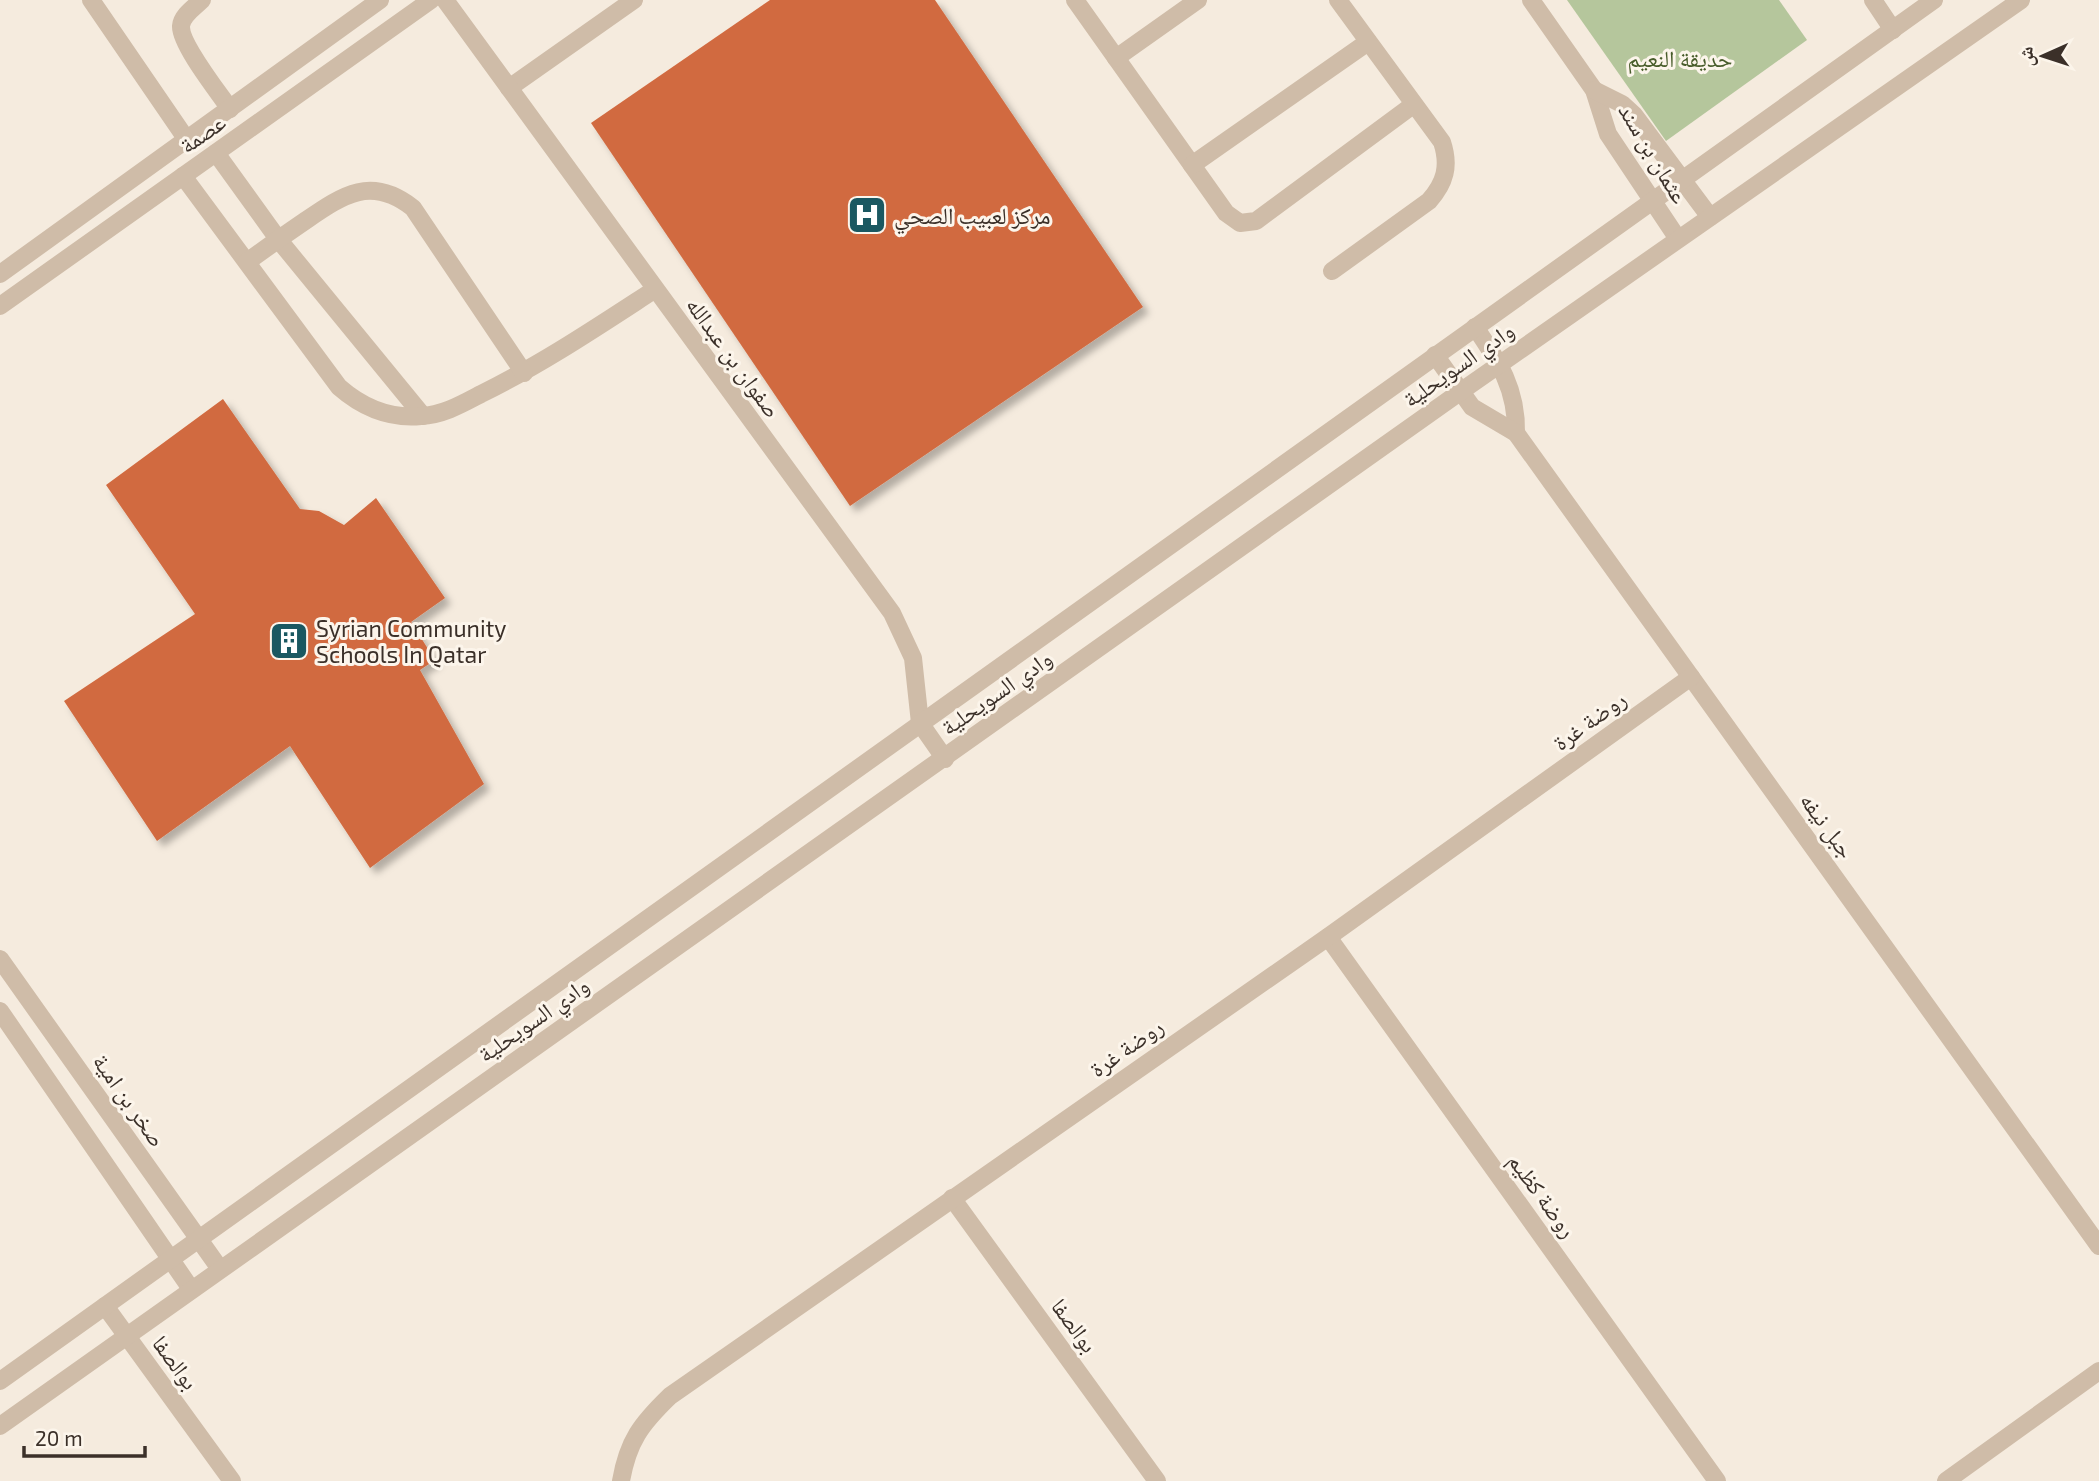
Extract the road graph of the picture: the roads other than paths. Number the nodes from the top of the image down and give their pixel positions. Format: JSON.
{"nodes":[{"id":1,"x":92,"y":0,"type":"edge"},
{"id":2,"x":202,"y":0,"type":"edge"},
{"id":3,"x":380,"y":0,"type":"edge"},
{"id":4,"x":432,"y":0,"type":"edge"},
{"id":5,"x":445,"y":0,"type":"edge"},
{"id":6,"x":634,"y":0,"type":"edge"},
{"id":7,"x":1074,"y":0,"type":"edge"},
{"id":8,"x":1198,"y":0,"type":"edge"},
{"id":9,"x":1338,"y":0,"type":"edge"},
{"id":10,"x":1531,"y":0,"type":"edge"},
{"id":11,"x":1873,"y":0,"type":"edge"},
{"id":12,"x":1934,"y":0,"type":"edge"},
{"id":13,"x":2021,"y":0,"type":"edge"},
{"id":14,"x":1893,"y":30,"type":"junction"},
{"id":15,"x":1368,"y":42,"type":"junction"},
{"id":16,"x":1115,"y":58,"type":"junction"},
{"id":17,"x":509,"y":88,"type":"junction"},
{"id":18,"x":1594,"y":90,"type":"junction"},
{"id":19,"x":1413,"y":105,"type":"junction"},
{"id":20,"x":230,"y":109,"type":"junction"},
{"id":21,"x":187,"y":140,"type":"junction"},
{"id":22,"x":216,"y":153,"type":"junction"},
{"id":23,"x":1192,"y":164,"type":"junction"},
{"id":24,"x":183,"y":176,"type":"junction"},
{"id":25,"x":1682,"y":180,"type":"junction"},
{"id":26,"x":1651,"y":201,"type":"junction"},
{"id":27,"x":1710,"y":217,"type":"junction"},
{"id":28,"x":278,"y":239,"type":"junction"},
{"id":29,"x":1678,"y":239,"type":"junction"},
{"id":30,"x":247,"y":262,"type":"junction"},
{"id":31,"x":1332,"y":271,"type":"dead end"},
{"id":32,"x":0,"y":274,"type":"edge"},
{"id":33,"x":654,"y":290,"type":"junction"},
{"id":34,"x":0,"y":306,"type":"edge"},
{"id":35,"x":1475,"y":327,"type":"junction"},
{"id":36,"x":1435,"y":355,"type":"junction"},
{"id":37,"x":1500,"y":364,"type":"junction"},
{"id":38,"x":524,"y":373,"type":"junction"},
{"id":39,"x":1460,"y":392,"type":"junction"},
{"id":40,"x":422,"y":416,"type":"junction"},
{"id":41,"x":1516,"y":433,"type":"junction"},
{"id":42,"x":1691,"y":677,"type":"junction"},
{"id":43,"x":920,"y":723,"type":"junction"},
{"id":44,"x":945,"y":759,"type":"junction"},
{"id":45,"x":1328,"y":937,"type":"junction"},
{"id":46,"x":0,"y":959,"type":"edge"},
{"id":47,"x":0,"y":1011,"type":"edge"},
{"id":48,"x":953,"y":1198,"type":"junction"},
{"id":49,"x":199,"y":1239,"type":"junction"},
{"id":50,"x":2099,"y":1246,"type":"edge"},
{"id":51,"x":170,"y":1259,"type":"junction"},
{"id":52,"x":220,"y":1269,"type":"junction"},
{"id":53,"x":191,"y":1289,"type":"junction"},
{"id":54,"x":105,"y":1306,"type":"junction"},
{"id":55,"x":127,"y":1335,"type":"junction"},
{"id":56,"x":2099,"y":1371,"type":"edge"},
{"id":57,"x":0,"y":1381,"type":"edge"},
{"id":58,"x":0,"y":1426,"type":"edge"},
{"id":59,"x":232,"y":1481,"type":"edge"},
{"id":60,"x":621,"y":1481,"type":"edge"},
{"id":61,"x":1157,"y":1481,"type":"edge"},
{"id":62,"x":1717,"y":1481,"type":"edge"},
{"id":63,"x":1947,"y":1481,"type":"edge"}],
"edges":[{"from":1,"to":21,"type":"street"},
{"from":2,"to":20,"type":"street"},
{"from":3,"to":20,"type":"street","name":"عصمة"},
{"from":4,"to":22,"type":"street","name":"عصمة"},
{"from":5,"to":17,"type":"street","name":"صفوان بن عبدالله"},
{"from":6,"to":17,"type":"street"},
{"from":7,"to":16,"type":"street"},
{"from":8,"to":16,"type":"street"},
{"from":9,"to":15,"type":"street"},
{"from":10,"to":18,"type":"street","name":"عثمان بن سند"},
{"from":11,"to":14,"type":"street"},
{"from":12,"to":14,"type":"street","name":"وادي السويحلية"},
{"from":13,"to":27,"type":"street","name":"وادي السويحلية"},
{"from":14,"to":25,"type":"street","name":"وادي السويحلية"},
{"from":15,"to":19,"type":"street"},
{"from":15,"to":23,"type":"street"},
{"from":16,"to":23,"type":"street"},
{"from":17,"to":33,"type":"street","name":"صفوان بن عبدالله"},
{"from":18,"to":25,"type":"street","name":"عثمان بن سند"},
{"from":18,"to":26,"type":"street","name":"عثمان بن سند"},
{"from":19,"to":23,"type":"street"},
{"from":19,"to":31,"type":"street"},
{"from":20,"to":21,"type":"street","name":"عصمة"},
{"from":21,"to":32,"type":"street","name":"عصمة"},
{"from":22,"to":24,"type":"street","name":"عصمة"},
{"from":22,"to":28,"type":"street"},
{"from":24,"to":30,"type":"street"},
{"from":24,"to":34,"type":"street","name":"عصمة"},
{"from":25,"to":26,"type":"street","name":"وادي السويحلية"},
{"from":25,"to":27,"type":"street","name":"عثمان بن سند"},
{"from":26,"to":29,"type":"street","name":"عثمان بن سند"},
{"from":26,"to":35,"type":"street","name":"وادي السويحلية"},
{"from":27,"to":29,"type":"street","name":"وادي السويحلية"},
{"from":28,"to":30,"type":"street"},
{"from":28,"to":38,"type":"street"},
{"from":28,"to":40,"type":"street"},
{"from":29,"to":37,"type":"street","name":"وادي السويحلية"},
{"from":30,"to":40,"type":"street"},
{"from":33,"to":38,"type":"street"},
{"from":33,"to":43,"type":"street","name":"صفوان بن عبدالله"},
{"from":35,"to":36,"type":"street","name":"وادي السويحلية"},
{"from":35,"to":37,"type":"street"},
{"from":36,"to":39,"type":"street","name":"جبل نيفه"},
{"from":36,"to":43,"type":"street","name":"وادي السويحلية"},
{"from":37,"to":39,"type":"street","name":"وادي السويحلية"},
{"from":37,"to":41,"type":"street"},
{"from":38,"to":40,"type":"street"},
{"from":39,"to":41,"type":"street","name":"جبل نيفه"},
{"from":39,"to":44,"type":"street","name":"وادي السويحلية"},
{"from":41,"to":42,"type":"street","name":"جبل نيفه"},
{"from":42,"to":45,"type":"street","name":"روضة غرة"},
{"from":42,"to":50,"type":"street","name":"جبل نيفه"},
{"from":43,"to":44,"type":"street","name":"صفوان بن عبدالله"},
{"from":43,"to":49,"type":"street","name":"وادي السويحلية"},
{"from":44,"to":52,"type":"street","name":"وادي السويحلية"},
{"from":45,"to":48,"type":"street","name":"روضة غرة"},
{"from":45,"to":62,"type":"street","name":"روضة كظيم"},
{"from":46,"to":49,"type":"street","name":"صخر بن امية"},
{"from":47,"to":51,"type":"street"},
{"from":48,"to":60,"type":"street","name":"روضة غرة"},
{"from":48,"to":61,"type":"street","name":"بوالصفا"},
{"from":49,"to":51,"type":"street","name":"وادي السويحلية"},
{"from":49,"to":52,"type":"street","name":"صخر بن امية"},
{"from":51,"to":53,"type":"street"},
{"from":51,"to":54,"type":"street","name":"وادي السويحلية"},
{"from":52,"to":53,"type":"street","name":"وادي السويحلية"},
{"from":53,"to":55,"type":"street","name":"وادي السويحلية"},
{"from":54,"to":55,"type":"street","name":"بوالصفا"},
{"from":54,"to":57,"type":"street","name":"وادي السويحلية"},
{"from":55,"to":58,"type":"street","name":"وادي السويحلية"},
{"from":55,"to":59,"type":"street","name":"بوالصفا"},
{"from":56,"to":63,"type":"street"}]}
